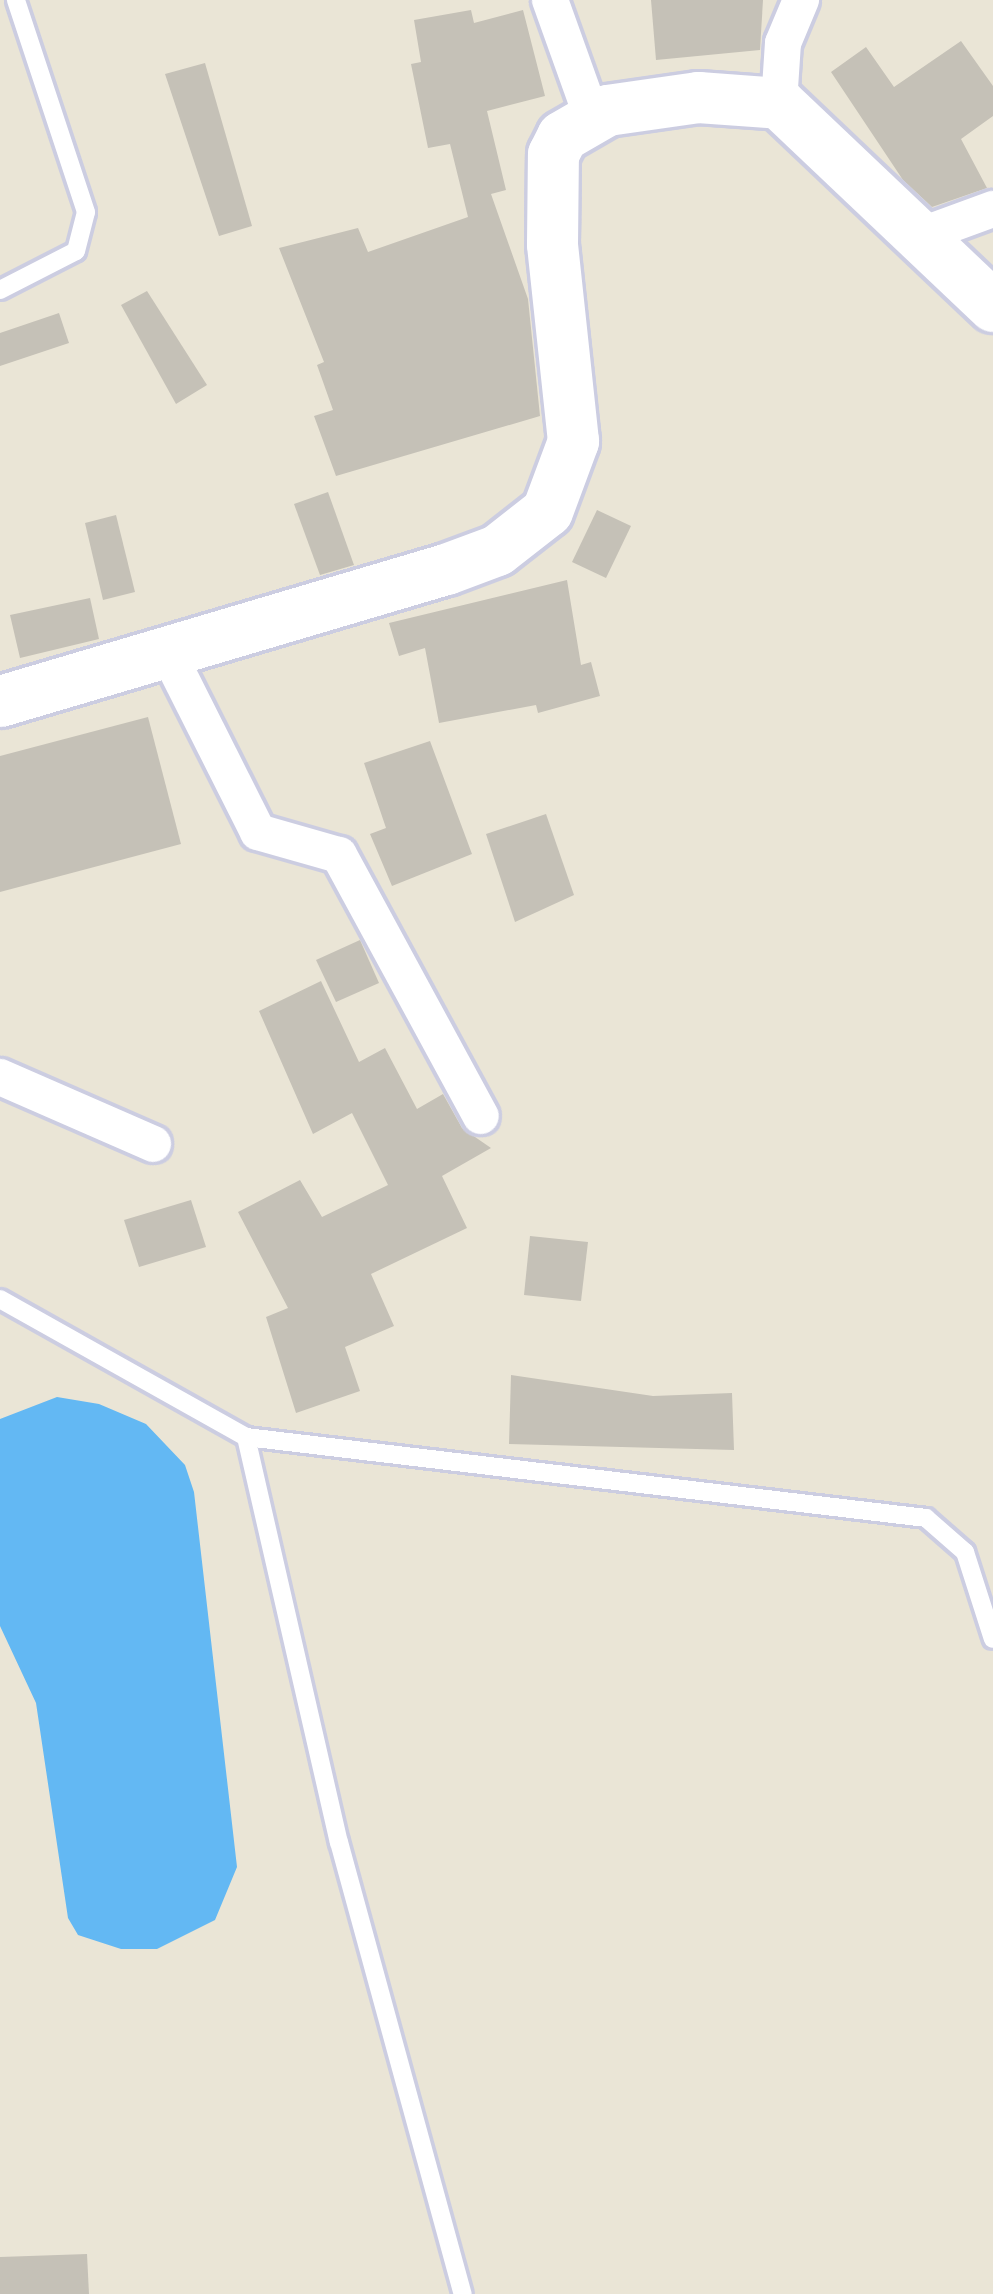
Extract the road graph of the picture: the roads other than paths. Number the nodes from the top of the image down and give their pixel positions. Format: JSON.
{"nodes":[{"id":1,"x":16,"y":0,"type":"edge"},
{"id":2,"x":550,"y":0,"type":"edge"},
{"id":3,"x":801,"y":0,"type":"edge"},
{"id":4,"x":779,"y":103,"type":"junction"},
{"id":5,"x":592,"y":117,"type":"junction"},
{"id":6,"x":993,"y":209,"type":"edge"},
{"id":7,"x":922,"y":236,"type":"junction"},
{"id":8,"x":0,"y":290,"type":"edge"},
{"id":9,"x":993,"y":306,"type":"edge"},
{"id":10,"x":169,"y":656,"type":"junction"},
{"id":11,"x":2,"y":691,"type":"edge"},
{"id":12,"x":0,"y":1077,"type":"edge"},
{"id":13,"x":481,"y":1116,"type":"dead end"},
{"id":14,"x":153,"y":1144,"type":"dead end"},
{"id":15,"x":0,"y":1300,"type":"edge"},
{"id":16,"x":246,"y":1437,"type":"junction"},
{"id":17,"x":993,"y":1639,"type":"edge"},
{"id":18,"x":463,"y":2294,"type":"edge"}],
"edges":[{"from":1,"to":8,"type":"lane"},
{"from":2,"to":5,"type":"street"},
{"from":3,"to":4,"type":"street"},
{"from":4,"to":5,"type":"street"},
{"from":4,"to":7,"type":"street"},
{"from":5,"to":10,"type":"street"},
{"from":6,"to":7,"type":"street"},
{"from":7,"to":9,"type":"street"},
{"from":10,"to":11,"type":"street"},
{"from":10,"to":13,"type":"street"},
{"from":12,"to":14,"type":"street"},
{"from":15,"to":16,"type":"lane"},
{"from":16,"to":17,"type":"lane"},
{"from":16,"to":18,"type":"lane"}]}
